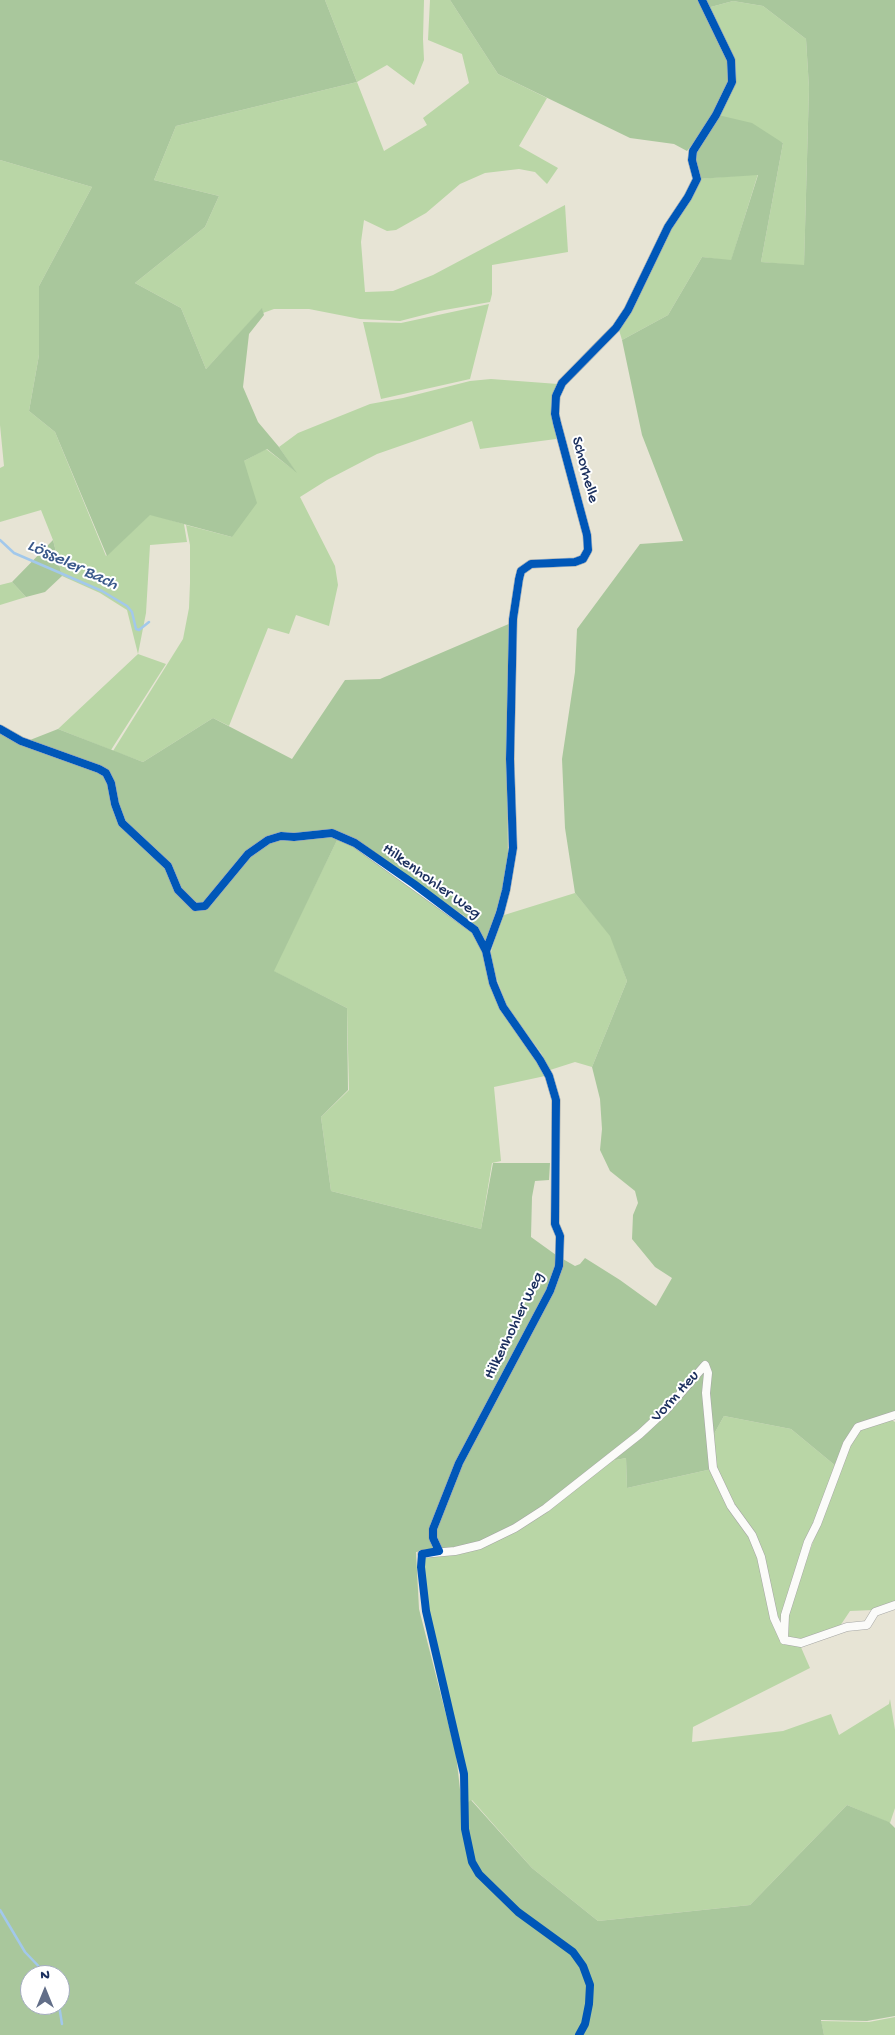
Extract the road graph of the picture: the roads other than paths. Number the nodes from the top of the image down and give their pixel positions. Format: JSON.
{"nodes":[{"id":1,"x":702,"y":0,"type":"edge"},
{"id":2,"x":0,"y":729,"type":"edge"},
{"id":3,"x":486,"y":951,"type":"junction"},
{"id":4,"x":895,"y":1415,"type":"edge"},
{"id":5,"x":439,"y":1551,"type":"junction"},
{"id":6,"x":422,"y":1554,"type":"dead end"},
{"id":7,"x":895,"y":1605,"type":"edge"},
{"id":8,"x":784,"y":1640,"type":"junction"}],
"edges":[{"from":1,"to":3,"type":"street","name":"Schorhelle"},
{"from":2,"to":3,"type":"street","name":"Hilkenhohler Weg"},
{"from":3,"to":5,"type":"street","name":"Hilkenhohler Weg"},
{"from":4,"to":8,"type":"street"},
{"from":5,"to":6,"type":"street","name":"Vorm Heu"},
{"from":5,"to":8,"type":"street","name":"Vorm Heu"},
{"from":7,"to":8,"type":"street"}]}
